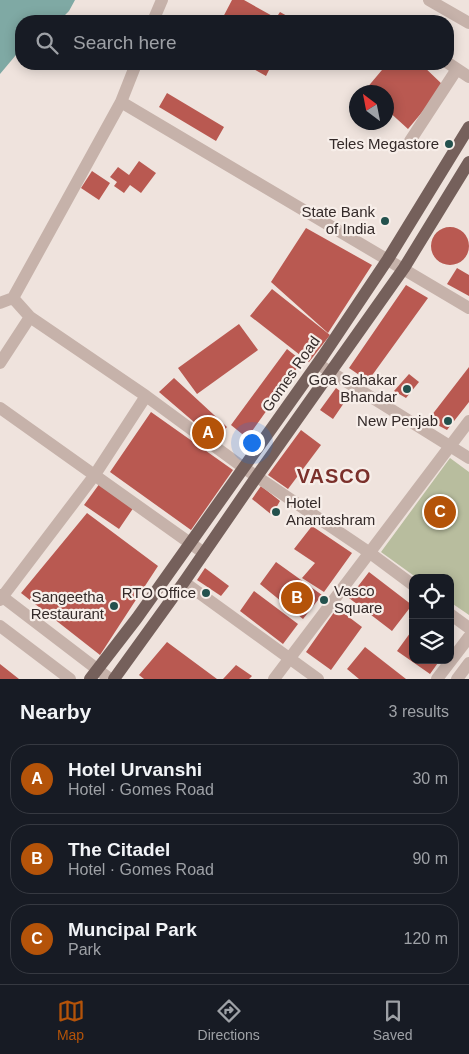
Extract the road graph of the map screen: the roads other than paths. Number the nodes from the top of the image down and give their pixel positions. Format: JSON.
{"nodes":[{"id":1,"x":162,"y":0,"type":"edge"},
{"id":2,"x":429,"y":0,"type":"edge"},
{"id":3,"x":156,"y":15,"type":"edge"},
{"id":4,"x":469,"y":23,"type":"edge"},
{"id":5,"x":454,"y":67,"type":"edge"},
{"id":6,"x":133,"y":70,"type":"edge"},
{"id":7,"x":450,"y":70,"type":"edge"},
{"id":8,"x":469,"y":77,"type":"edge"},
{"id":9,"x":120,"y":102,"type":"junction"},
{"id":10,"x":469,"y":127,"type":"edge"},
{"id":11,"x":410,"y":141,"type":"dead end"},
{"id":12,"x":469,"y":162,"type":"edge"},
{"id":13,"x":388,"y":259,"type":"junction"},
{"id":14,"x":404,"y":268,"type":"junction"},
{"id":15,"x":13,"y":298,"type":"junction"},
{"id":16,"x":0,"y":303,"type":"edge"},
{"id":17,"x":469,"y":308,"type":"edge"},
{"id":18,"x":30,"y":317,"type":"junction"},
{"id":19,"x":0,"y":363,"type":"edge"},
{"id":20,"x":318,"y":364,"type":"junction"},
{"id":21,"x":332,"y":373,"type":"junction"},
{"id":22,"x":146,"y":396,"type":"junction"},
{"id":23,"x":0,"y":408,"type":"edge"},
{"id":24,"x":469,"y":421,"type":"edge"},
{"id":25,"x":451,"y":446,"type":"junction"},
{"id":26,"x":469,"y":458,"type":"edge"},
{"id":27,"x":244,"y":468,"type":"junction"},
{"id":28,"x":94,"y":476,"type":"junction"},
{"id":29,"x":257,"y":476,"type":"junction"},
{"id":30,"x":190,"y":543,"type":"junction"},
{"id":31,"x":204,"y":553,"type":"junction"},
{"id":32,"x":370,"y":553,"type":"junction"},
{"id":33,"x":184,"y":582,"type":"junction"},
{"id":34,"x":409,"y":582,"type":"edge"},
{"id":35,"x":1,"y":597,"type":"edge"},
{"id":36,"x":454,"y":617,"type":"edge"},
{"id":37,"x":0,"y":626,"type":"edge"},
{"id":38,"x":469,"y":628,"type":"edge"},
{"id":39,"x":469,"y":638,"type":"edge"},
{"id":40,"x":289,"y":660,"type":"junction"},
{"id":41,"x":469,"y":663,"type":"edge"},
{"id":42,"x":94,"y":674,"type":"edge"},
{"id":43,"x":70,"y":679,"type":"edge"},
{"id":44,"x":112,"y":679,"type":"edge"},
{"id":45,"x":274,"y":679,"type":"edge"},
{"id":46,"x":318,"y":679,"type":"edge"},
{"id":47,"x":437,"y":679,"type":"edge"},
{"id":48,"x":457,"y":679,"type":"edge"}],
"edges":[{"from":1,"to":3,"type":"street"},
{"from":2,"to":4,"type":"street"},
{"from":5,"to":8,"type":"street"},
{"from":6,"to":9,"type":"street"},
{"from":7,"to":11,"type":"street"},
{"from":9,"to":13,"type":"street"},
{"from":9,"to":15,"type":"street"},
{"from":10,"to":13,"type":"main road","name":"Gomes Road"},
{"from":12,"to":14,"type":"main road"},
{"from":13,"to":14,"type":"street"},
{"from":13,"to":20,"type":"main road","name":"Gomes Road"},
{"from":14,"to":17,"type":"street"},
{"from":14,"to":21,"type":"main road"},
{"from":15,"to":16,"type":"street"},
{"from":15,"to":18,"type":"street"},
{"from":18,"to":19,"type":"street"},
{"from":18,"to":22,"type":"street"},
{"from":20,"to":21,"type":"street"},
{"from":20,"to":27,"type":"main road","name":"Gomes Road"},
{"from":21,"to":25,"type":"street"},
{"from":21,"to":29,"type":"main road"},
{"from":22,"to":27,"type":"street"},
{"from":22,"to":28,"type":"street"},
{"from":23,"to":28,"type":"street"},
{"from":24,"to":25,"type":"street"},
{"from":25,"to":26,"type":"street"},
{"from":25,"to":32,"type":"street"},
{"from":27,"to":29,"type":"street"},
{"from":27,"to":30,"type":"main road","name":"Gomes Road"},
{"from":28,"to":30,"type":"street"},
{"from":28,"to":35,"type":"street"},
{"from":29,"to":31,"type":"main road"},
{"from":29,"to":32,"type":"street"},
{"from":30,"to":31,"type":"street"},
{"from":30,"to":42,"type":"main road","name":"Gomes Road"},
{"from":31,"to":33,"type":"main road"},
{"from":32,"to":34,"type":"street"},
{"from":32,"to":40,"type":"street"},
{"from":33,"to":40,"type":"street"},
{"from":33,"to":44,"type":"main road"},
{"from":35,"to":42,"type":"street"},
{"from":36,"to":38,"type":"street"},
{"from":37,"to":43,"type":"street"},
{"from":39,"to":47,"type":"street"},
{"from":40,"to":45,"type":"street"},
{"from":40,"to":46,"type":"street"},
{"from":41,"to":48,"type":"street"},
{"from":42,"to":44,"type":"street"}]}
